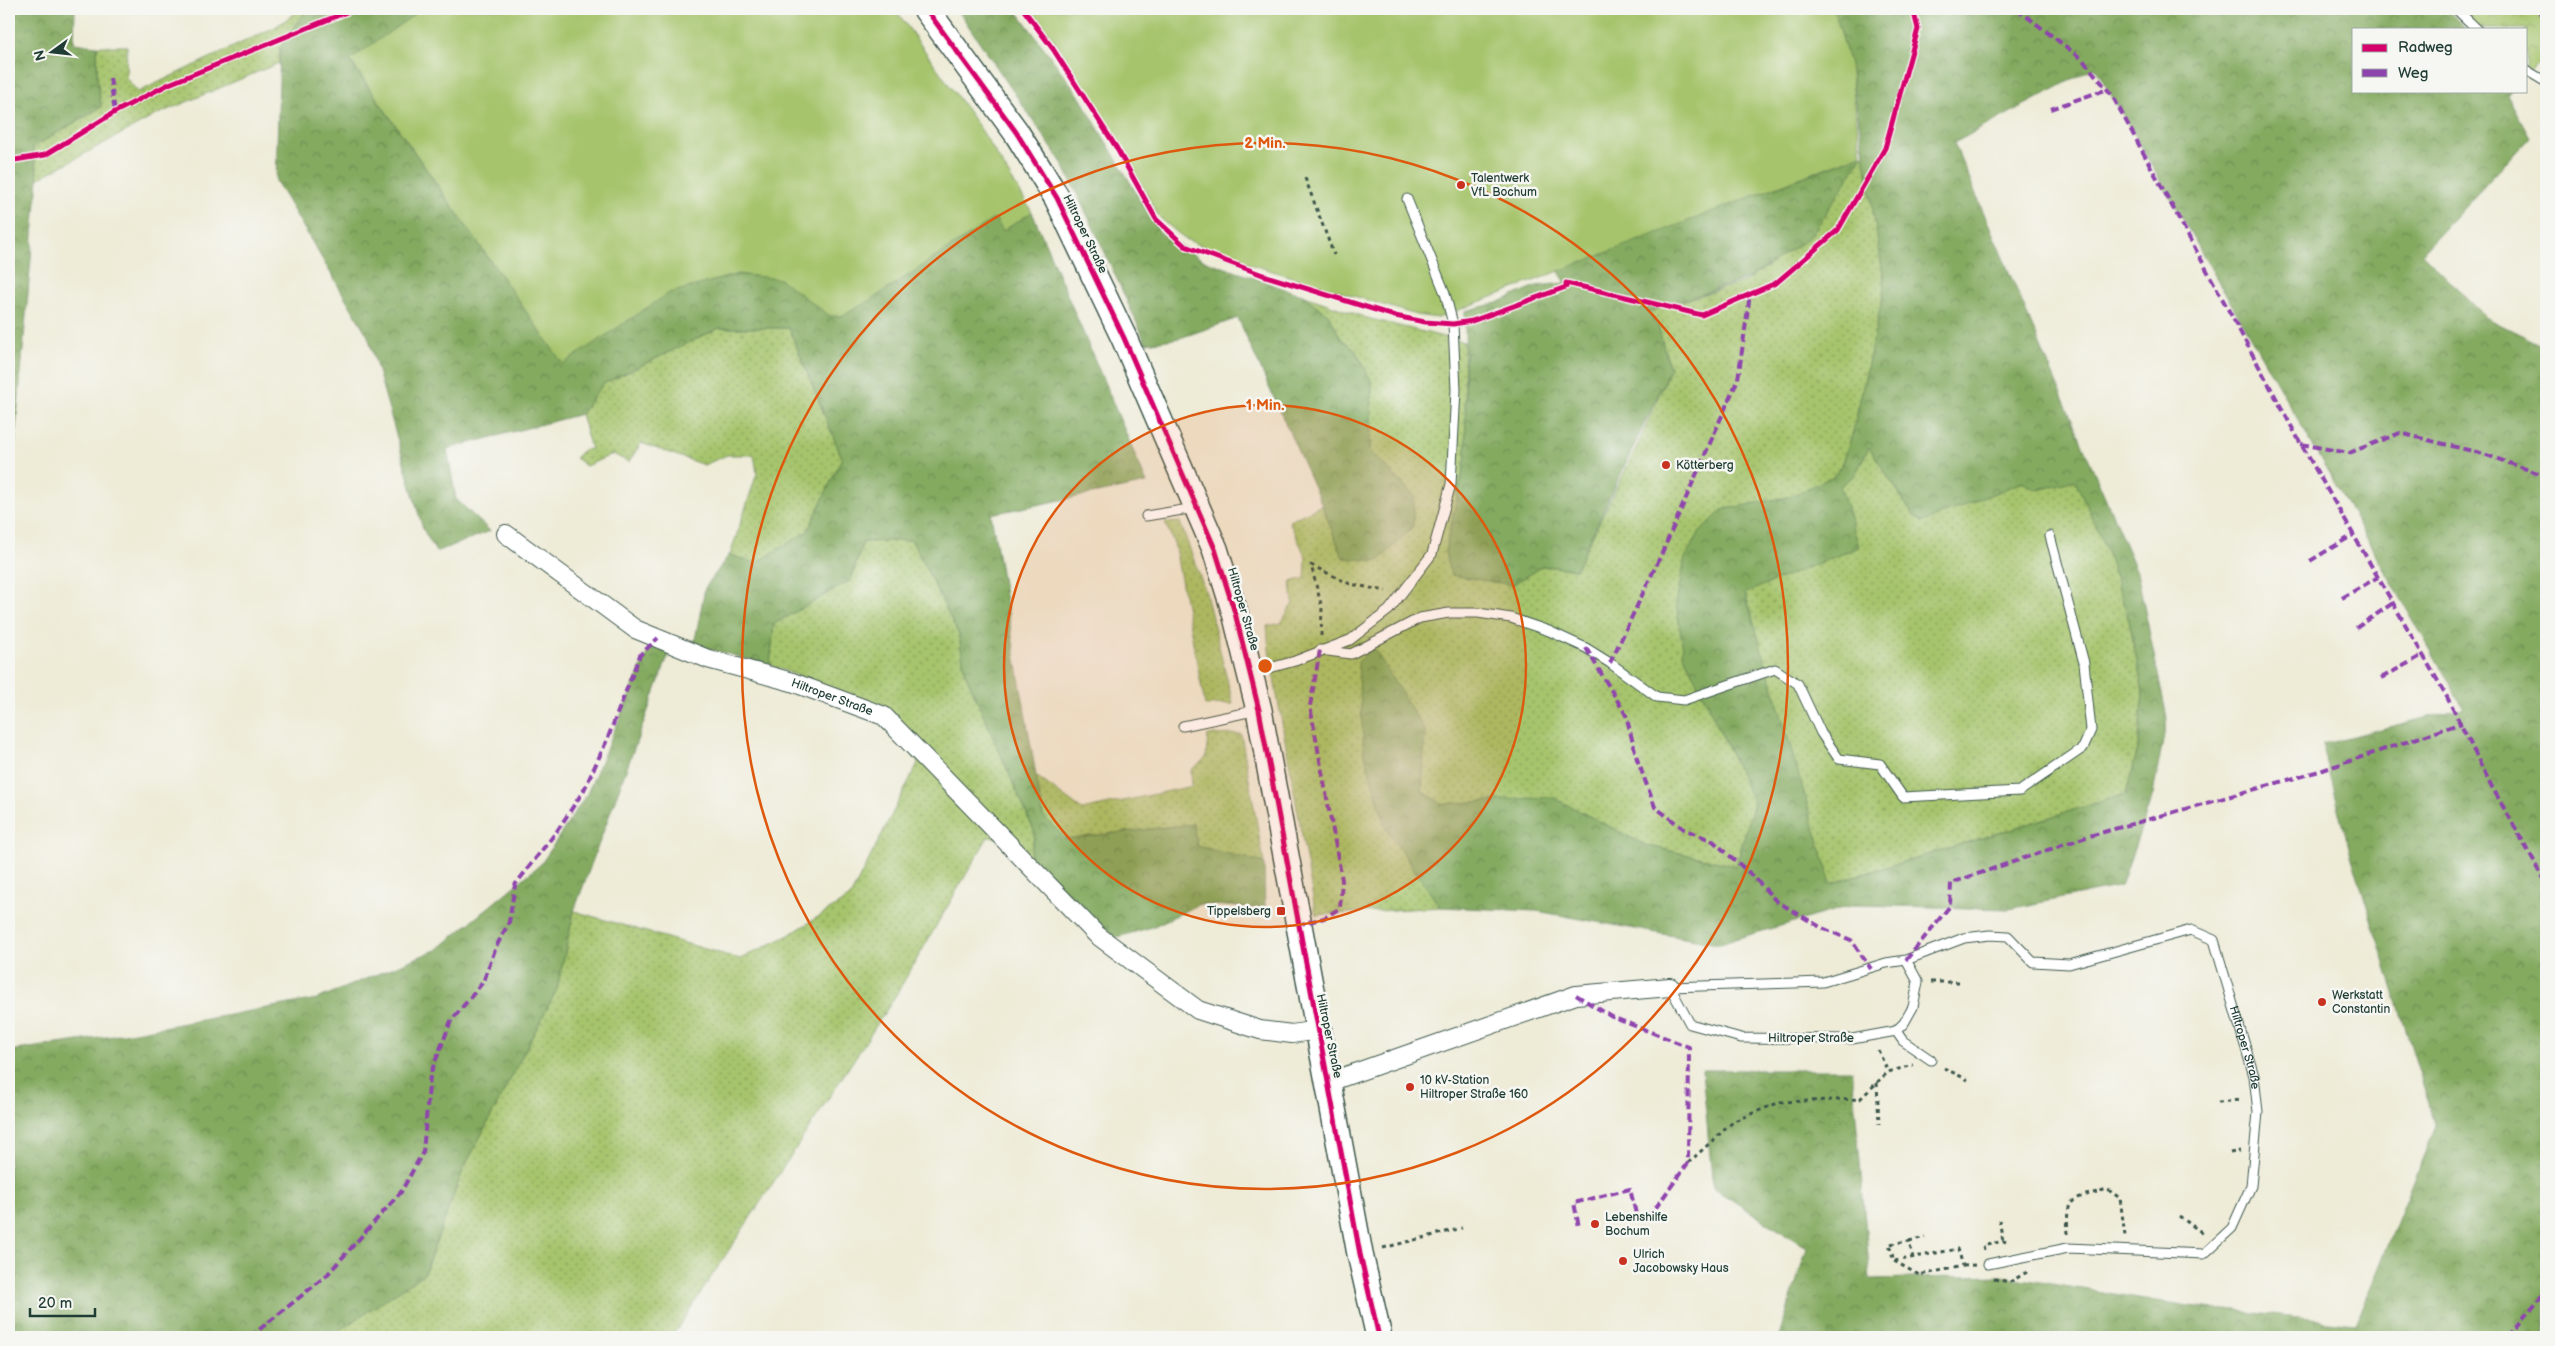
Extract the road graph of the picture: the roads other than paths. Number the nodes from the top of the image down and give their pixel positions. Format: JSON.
{"nodes":[{"id":1,"x":926,"y":9,"type":"edge"},
{"id":2,"x":2456,"y":9,"type":"edge"},
{"id":3,"x":2476,"y":28,"type":"edge"},
{"id":4,"x":2528,"y":71,"type":"edge"},
{"id":5,"x":2546,"y":82,"type":"edge"},
{"id":6,"x":1407,"y":199,"type":"dead end"},
{"id":7,"x":1198,"y":508,"type":"junction"},
{"id":8,"x":1146,"y":516,"type":"dead end"},
{"id":9,"x":506,"y":534,"type":"dead end"},
{"id":10,"x":2050,"y":536,"type":"dead end"},
{"id":11,"x":1320,"y":650,"type":"junction"},
{"id":12,"x":1251,"y":673,"type":"junction"},
{"id":13,"x":1258,"y":710,"type":"junction"},
{"id":14,"x":1183,"y":726,"type":"dead end"},
{"id":15,"x":1906,"y":960,"type":"junction"},
{"id":16,"x":1670,"y":986,"type":"junction"},
{"id":17,"x":1317,"y":1030,"type":"junction"},
{"id":18,"x":1896,"y":1031,"type":"junction"},
{"id":19,"x":1931,"y":1060,"type":"dead end"},
{"id":20,"x":1329,"y":1082,"type":"junction"},
{"id":21,"x":1988,"y":1264,"type":"dead end"},
{"id":22,"x":1379,"y":1337,"type":"edge"}],
"edges":[{"from":1,"to":7,"type":"street","name":"Hiltroper Straße"},
{"from":2,"to":3,"type":"lane"},
{"from":4,"to":5,"type":"lane"},
{"from":6,"to":11,"type":"lane"},
{"from":7,"to":8,"type":"lane"},
{"from":7,"to":12,"type":"street","name":"Hiltroper Straße"},
{"from":9,"to":17,"type":"street","name":"Hiltroper Straße"},
{"from":10,"to":11,"type":"lane"},
{"from":11,"to":12,"type":"lane"},
{"from":12,"to":13,"type":"street","name":"Hiltroper Straße"},
{"from":13,"to":14,"type":"lane"},
{"from":13,"to":17,"type":"street","name":"Hiltroper Straße"},
{"from":15,"to":16,"type":"lane","name":"Hiltroper Straße"},
{"from":15,"to":18,"type":"lane"},
{"from":15,"to":21,"type":"lane","name":"Hiltroper Straße"},
{"from":16,"to":18,"type":"lane","name":"Hiltroper Straße"},
{"from":16,"to":20,"type":"street","name":"Hiltroper Straße"},
{"from":17,"to":20,"type":"street","name":"Hiltroper Straße"},
{"from":18,"to":19,"type":"lane"},
{"from":20,"to":22,"type":"street","name":"Hiltroper Straße"}]}
